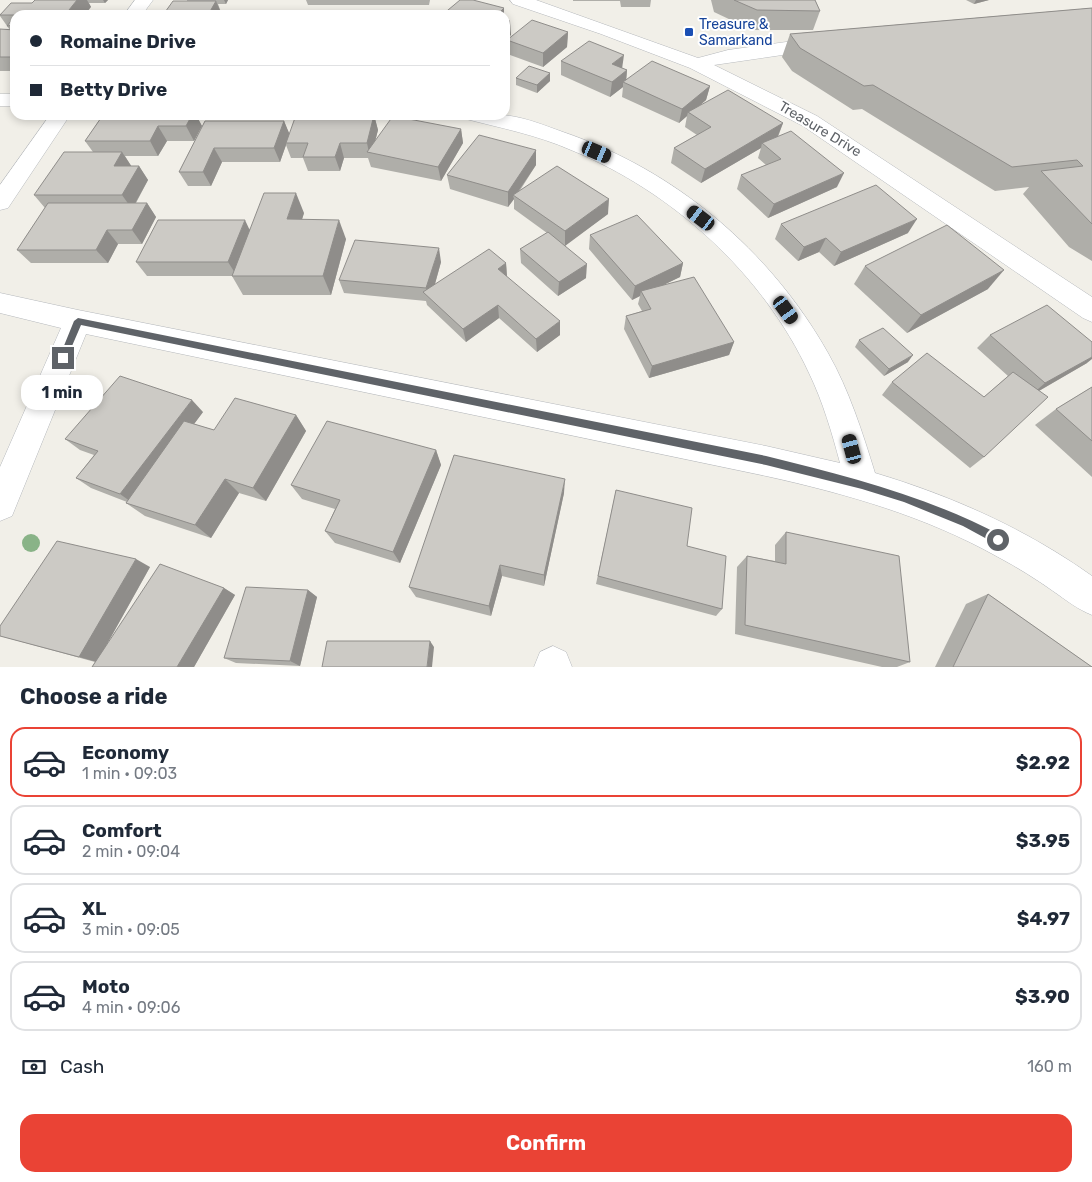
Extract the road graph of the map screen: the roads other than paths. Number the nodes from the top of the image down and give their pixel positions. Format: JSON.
{"nodes":[{"id":1,"x":520,"y":0,"type":"edge"},
{"id":2,"x":836,"y":42,"type":"edge"},
{"id":3,"x":697,"y":64,"type":"junction"},
{"id":4,"x":57,"y":120,"type":"edge"},
{"id":5,"x":496,"y":120,"type":"edge"},
{"id":6,"x":0,"y":202,"type":"edge"},
{"id":7,"x":0,"y":303,"type":"edge"},
{"id":8,"x":1092,"y":311,"type":"edge"},
{"id":9,"x":78,"y":321,"type":"junction"},
{"id":10,"x":862,"y":484,"type":"junction"},
{"id":11,"x":0,"y":505,"type":"edge"},
{"id":12,"x":1092,"y":597,"type":"edge"}],
"edges":[{"from":1,"to":3,"type":"street","name":"Treasure Drive"},
{"from":2,"to":3,"type":"street"},
{"from":3,"to":8,"type":"street","name":"Treasure Drive"},
{"from":4,"to":6,"type":"street"},
{"from":5,"to":10,"type":"street"},
{"from":7,"to":9,"type":"street"},
{"from":9,"to":10,"type":"street"},
{"from":9,"to":11,"type":"street"},
{"from":10,"to":12,"type":"street"}]}
